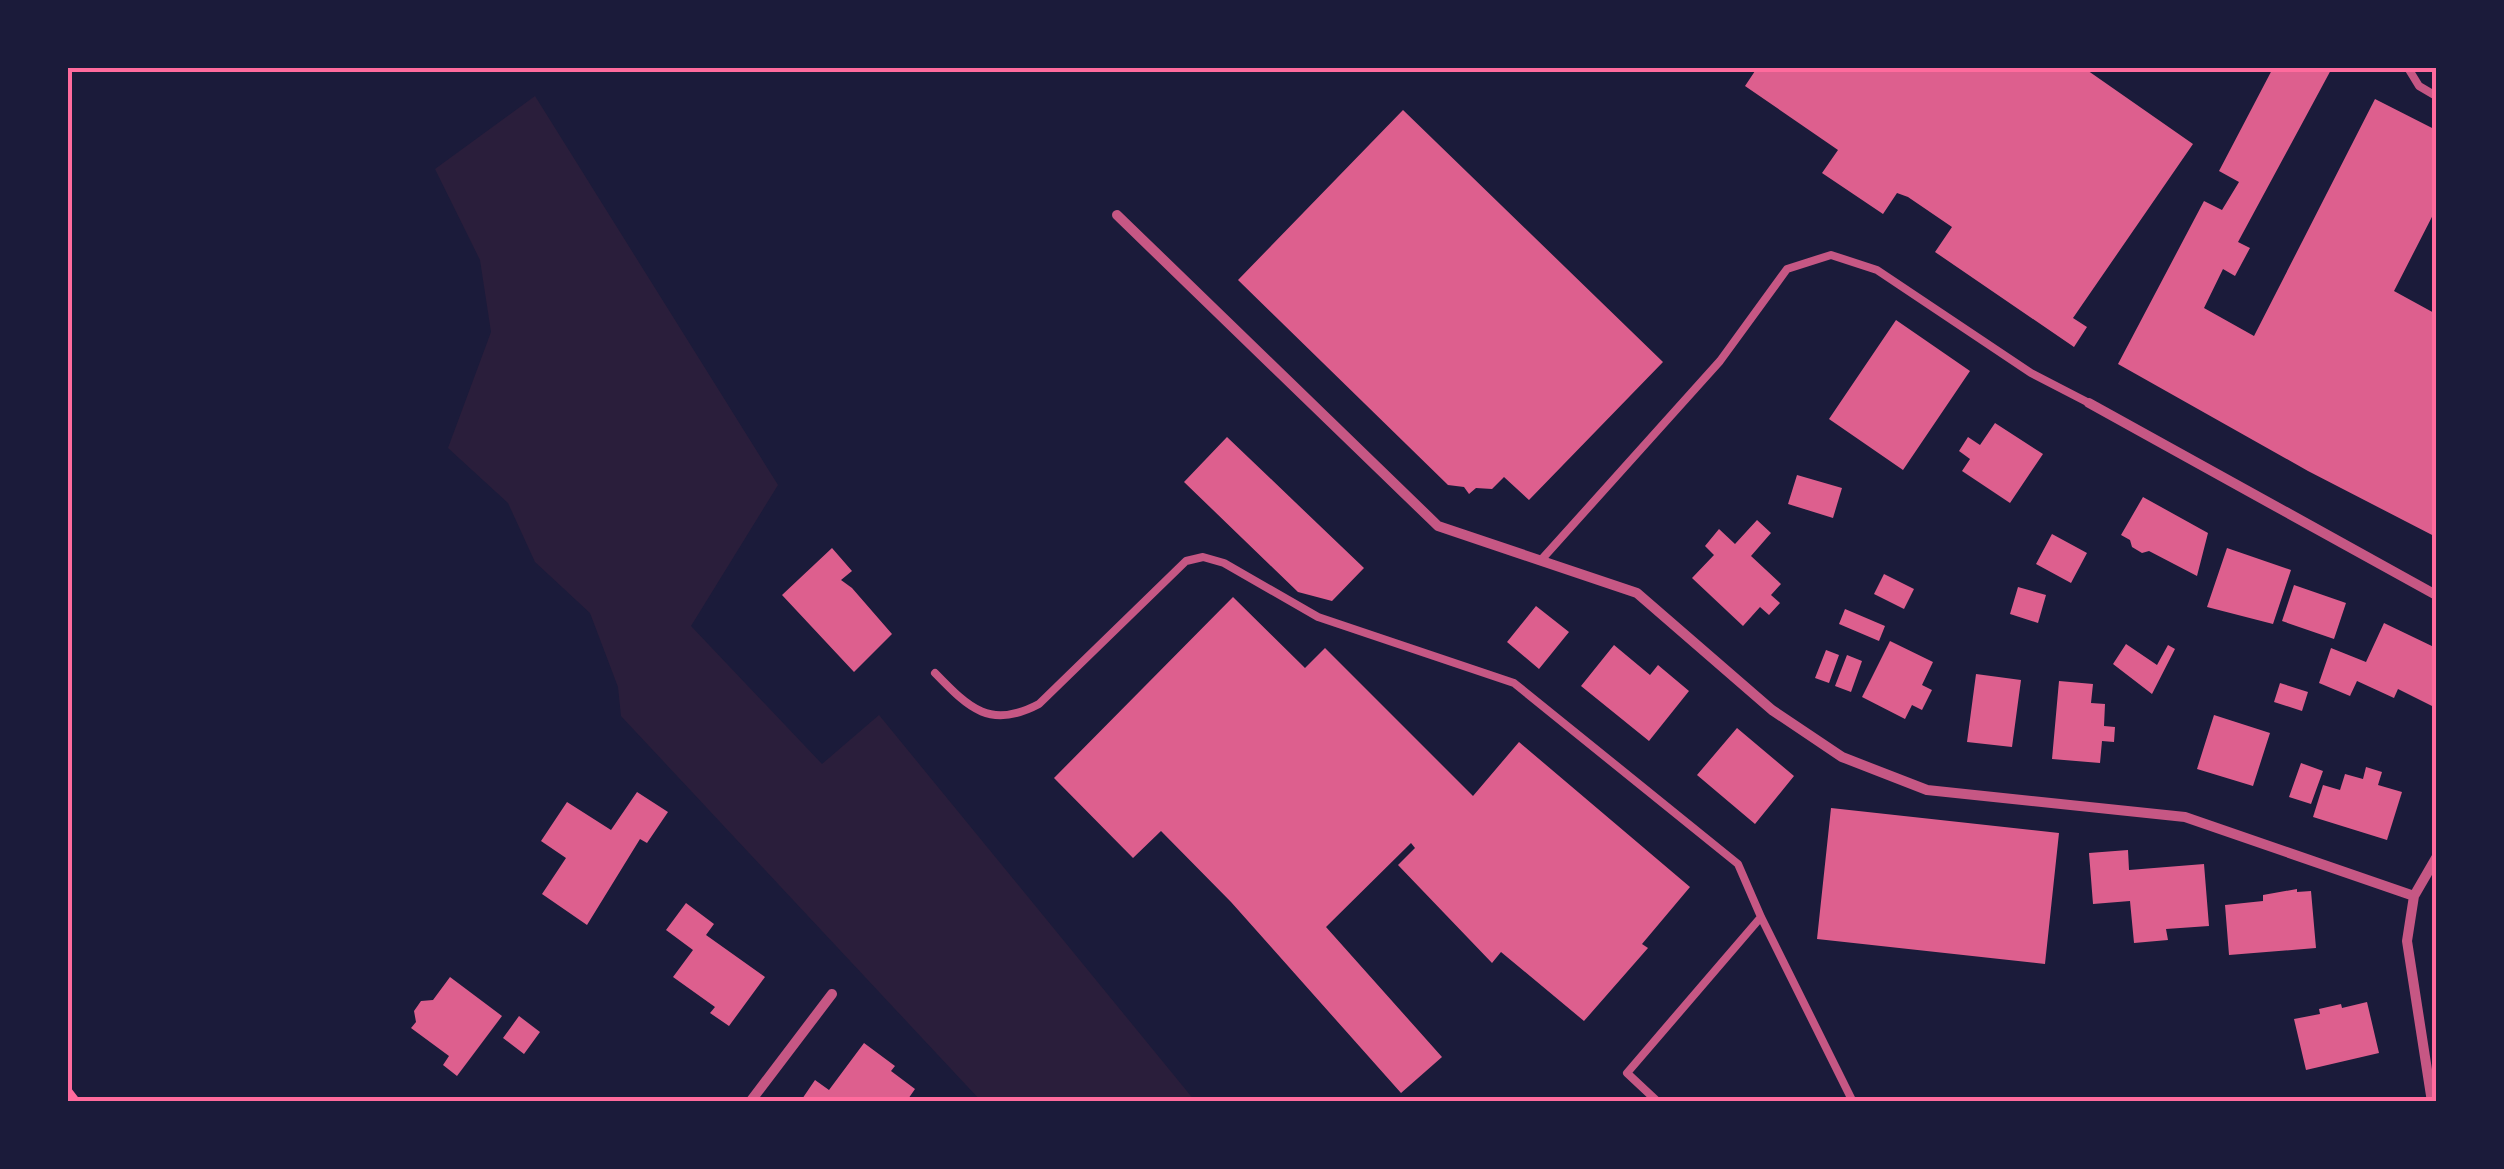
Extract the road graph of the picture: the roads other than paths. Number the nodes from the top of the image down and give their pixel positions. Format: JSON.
{"nodes":[{"id":1,"x":2408,"y":68,"type":"edge"},
{"id":2,"x":2436,"y":96,"type":"edge"},
{"id":3,"x":1116,"y":215,"type":"dead end"},
{"id":4,"x":2088,"y":403,"type":"joint"},
{"id":5,"x":1542,"y":560,"type":"junction"},
{"id":6,"x":2436,"y":595,"type":"edge"},
{"id":7,"x":935,"y":672,"type":"dead end"},
{"id":8,"x":2436,"y":858,"type":"edge"},
{"id":9,"x":2414,"y":896,"type":"junction"},
{"id":10,"x":1761,"y":917,"type":"junction"},
{"id":11,"x":832,"y":994,"type":"dead end"},
{"id":12,"x":750,"y":1102,"type":"edge"},
{"id":13,"x":1658,"y":1102,"type":"edge"},
{"id":14,"x":1853,"y":1102,"type":"edge"},
{"id":15,"x":2432,"y":1102,"type":"edge"}],
"edges":[{"from":1,"to":2,"type":"lane"},
{"from":3,"to":5,"type":"street"},
{"from":4,"to":5,"type":"lane"},
{"from":4,"to":6,"type":"street"},
{"from":5,"to":9,"type":"street"},
{"from":7,"to":10,"type":"lane"},
{"from":8,"to":9,"type":"street"},
{"from":9,"to":15,"type":"street"},
{"from":10,"to":13,"type":"lane"},
{"from":10,"to":14,"type":"lane"},
{"from":11,"to":12,"type":"street"}]}
